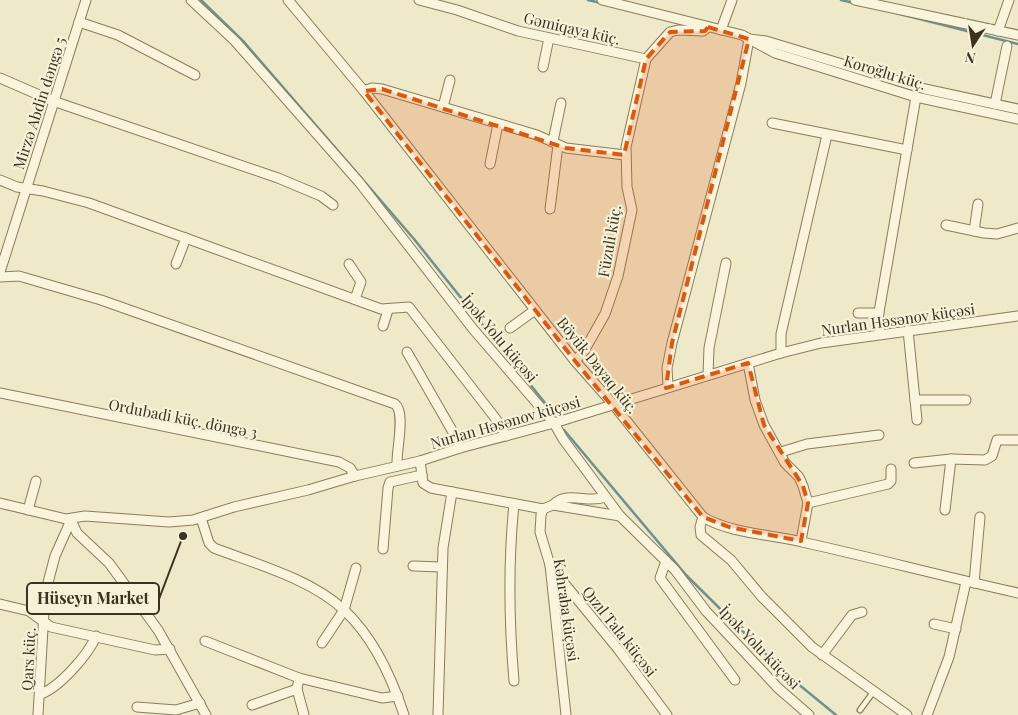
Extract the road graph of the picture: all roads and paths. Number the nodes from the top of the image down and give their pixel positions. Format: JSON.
{"nodes":[{"id":1,"x":86,"y":0,"type":"edge"},
{"id":2,"x":191,"y":0,"type":"edge"},
{"id":3,"x":288,"y":0,"type":"edge"},
{"id":4,"x":419,"y":0,"type":"edge"},
{"id":5,"x":602,"y":0,"type":"edge"},
{"id":6,"x":732,"y":0,"type":"edge"},
{"id":7,"x":855,"y":0,"type":"edge"},
{"id":8,"x":1009,"y":0,"type":"edge"},
{"id":9,"x":79,"y":22,"type":"junction"},
{"id":10,"x":708,"y":27,"type":"junction"},
{"id":11,"x":721,"y":30,"type":"junction"},
{"id":12,"x":998,"y":31,"type":"junction"},
{"id":13,"x":1018,"y":36,"type":"edge"},
{"id":14,"x":549,"y":38,"type":"junction"},
{"id":15,"x":749,"y":38,"type":"junction"},
{"id":16,"x":1007,"y":46,"type":"dead end"},
{"id":17,"x":646,"y":58,"type":"junction"},
{"id":18,"x":543,"y":67,"type":"dead end"},
{"id":19,"x":195,"y":75,"type":"dead end"},
{"id":20,"x":0,"y":78,"type":"edge"},
{"id":21,"x":450,"y":80,"type":"dead end"},
{"id":22,"x":364,"y":91,"type":"junction"},
{"id":23,"x":916,"y":97,"type":"junction"},
{"id":24,"x":53,"y":101,"type":"junction"},
{"id":25,"x":561,"y":104,"type":"dead end"},
{"id":26,"x":995,"y":104,"type":"junction"},
{"id":27,"x":443,"y":107,"type":"junction"},
{"id":28,"x":1018,"y":109,"type":"edge"},
{"id":29,"x":1018,"y":119,"type":"edge"},
{"id":30,"x":772,"y":123,"type":"dead end"},
{"id":31,"x":498,"y":124,"type":"junction"},
{"id":32,"x":827,"y":135,"type":"junction"},
{"id":33,"x":555,"y":143,"type":"junction"},
{"id":34,"x":907,"y":150,"type":"junction"},
{"id":35,"x":625,"y":155,"type":"junction"},
{"id":36,"x":490,"y":164,"type":"dead end"},
{"id":37,"x":0,"y":180,"type":"edge"},
{"id":38,"x":26,"y":188,"type":"junction"},
{"id":39,"x":978,"y":204,"type":"dead end"},
{"id":40,"x":333,"y":205,"type":"dead end"},
{"id":41,"x":550,"y":209,"type":"dead end"},
{"id":42,"x":946,"y":225,"type":"dead end"},
{"id":43,"x":1018,"y":228,"type":"edge"},
{"id":44,"x":974,"y":232,"type":"junction"},
{"id":45,"x":186,"y":238,"type":"junction"},
{"id":46,"x":726,"y":263,"type":"dead end"},
{"id":47,"x":176,"y":264,"type":"dead end"},
{"id":48,"x":349,"y":264,"type":"dead end"},
{"id":49,"x":0,"y":272,"type":"edge"},
{"id":50,"x":0,"y":277,"type":"edge"},
{"id":51,"x":355,"y":299,"type":"junction"},
{"id":52,"x":388,"y":310,"type":"junction"},
{"id":53,"x":535,"y":310,"type":"junction"},
{"id":54,"x":858,"y":313,"type":"dead end"},
{"id":55,"x":879,"y":313,"type":"junction"},
{"id":56,"x":1018,"y":316,"type":"edge"},
{"id":57,"x":383,"y":326,"type":"dead end"},
{"id":58,"x":510,"y":328,"type":"dead end"},
{"id":59,"x":908,"y":330,"type":"junction"},
{"id":60,"x":880,"y":333,"type":"junction"},
{"id":61,"x":408,"y":352,"type":"dead end"},
{"id":62,"x":780,"y":353,"type":"junction"},
{"id":63,"x":575,"y":361,"type":"junction"},
{"id":64,"x":748,"y":363,"type":"junction"},
{"id":65,"x":708,"y":375,"type":"junction"},
{"id":66,"x":668,"y":387,"type":"junction"},
{"id":67,"x":0,"y":393,"type":"edge"},
{"id":68,"x":915,"y":400,"type":"junction"},
{"id":69,"x":966,"y":400,"type":"dead end"},
{"id":70,"x":613,"y":404,"type":"junction"},
{"id":71,"x":917,"y":420,"type":"dead end"},
{"id":72,"x":554,"y":424,"type":"junction"},
{"id":73,"x":880,"y":435,"type":"dead end"},
{"id":74,"x":506,"y":436,"type":"junction"},
{"id":75,"x":1018,"y":440,"type":"edge"},
{"id":76,"x":460,"y":448,"type":"junction"},
{"id":77,"x":781,"y":452,"type":"junction"},
{"id":78,"x":951,"y":459,"type":"junction"},
{"id":79,"x":420,"y":462,"type":"junction"},
{"id":80,"x":914,"y":464,"type":"dead end"},
{"id":81,"x":397,"y":466,"type":"junction"},
{"id":82,"x":892,"y":469,"type":"dead end"},
{"id":83,"x":422,"y":475,"type":"junction"},
{"id":84,"x":355,"y":476,"type":"junction"},
{"id":85,"x":36,"y":481,"type":"dead end"},
{"id":86,"x":452,"y":492,"type":"junction"},
{"id":87,"x":605,"y":497,"type":"junction"},
{"id":88,"x":0,"y":503,"type":"edge"},
{"id":89,"x":514,"y":504,"type":"junction"},
{"id":90,"x":808,"y":504,"type":"junction"},
{"id":91,"x":553,"y":505,"type":"junction"},
{"id":92,"x":543,"y":509,"type":"junction"},
{"id":93,"x":28,"y":510,"type":"junction"},
{"id":94,"x":945,"y":510,"type":"dead end"},
{"id":95,"x":620,"y":516,"type":"junction"},
{"id":96,"x":703,"y":517,"type":"junction"},
{"id":97,"x":980,"y":517,"type":"dead end"},
{"id":98,"x":201,"y":518,"type":"junction"},
{"id":99,"x":70,"y":520,"type":"junction"},
{"id":100,"x":801,"y":541,"type":"junction"},
{"id":101,"x":383,"y":549,"type":"dead end"},
{"id":102,"x":666,"y":561,"type":"junction"},
{"id":103,"x":550,"y":565,"type":"junction"},
{"id":104,"x":413,"y":566,"type":"dead end"},
{"id":105,"x":442,"y":567,"type":"junction"},
{"id":106,"x":356,"y":568,"type":"dead end"},
{"id":107,"x":970,"y":582,"type":"junction"},
{"id":108,"x":1018,"y":593,"type":"edge"},
{"id":109,"x":0,"y":605,"type":"edge"},
{"id":110,"x":344,"y":610,"type":"junction"},
{"id":111,"x":862,"y":612,"type":"dead end"},
{"id":112,"x":43,"y":621,"type":"junction"},
{"id":113,"x":934,"y":624,"type":"dead end"},
{"id":114,"x":956,"y":629,"type":"junction"},
{"id":115,"x":96,"y":636,"type":"junction"},
{"id":116,"x":205,"y":641,"type":"dead end"},
{"id":117,"x":322,"y":644,"type":"dead end"},
{"id":118,"x":170,"y":648,"type":"junction"},
{"id":119,"x":822,"y":655,"type":"junction"},
{"id":120,"x":299,"y":678,"type":"junction"},
{"id":121,"x":735,"y":680,"type":"dead end"},
{"id":122,"x":514,"y":682,"type":"dead end"},
{"id":123,"x":297,"y":689,"type":"junction"},
{"id":124,"x":874,"y":691,"type":"junction"},
{"id":125,"x":40,"y":694,"type":"junction"},
{"id":126,"x":398,"y":696,"type":"junction"},
{"id":127,"x":200,"y":703,"type":"junction"},
{"id":128,"x":252,"y":705,"type":"dead end"},
{"id":129,"x":137,"y":706,"type":"dead end"},
{"id":130,"x":860,"y":710,"type":"dead end"},
{"id":131,"x":38,"y":715,"type":"edge"},
{"id":132,"x":206,"y":715,"type":"edge"},
{"id":133,"x":304,"y":715,"type":"edge"},
{"id":134,"x":404,"y":715,"type":"edge"},
{"id":135,"x":438,"y":715,"type":"edge"},
{"id":136,"x":566,"y":715,"type":"edge"},
{"id":137,"x":667,"y":715,"type":"edge"},
{"id":138,"x":809,"y":715,"type":"edge"},
{"id":139,"x":907,"y":715,"type":"edge"},
{"id":140,"x":927,"y":715,"type":"edge"}],
"edges":[{"from":1,"to":9,"type":"street","name":"Mirzə Abdin dəngə 5"},
{"from":2,"to":72,"type":"street","name":"İpək Yolu küçəsi"},
{"from":3,"to":22,"type":"street","name":"Böyük Dayaq küç."},
{"from":4,"to":14,"type":"street","name":"Gəmiqaya küç."},
{"from":5,"to":10,"type":"street","name":"Koroğlu küç."},
{"from":6,"to":11,"type":"street"},
{"from":7,"to":12,"type":"street"},
{"from":8,"to":12,"type":"street"},
{"from":9,"to":19,"type":"street"},
{"from":9,"to":24,"type":"street","name":"Mirzə Abdin dəngə 5"},
{"from":10,"to":11,"type":"street","name":"Koroğlu küç."},
{"from":10,"to":17,"type":"street"},
{"from":11,"to":15,"type":"street","name":"Koroğlu küç."},
{"from":12,"to":13,"type":"street"},
{"from":14,"to":17,"type":"street","name":"Gəmiqaya küç."},
{"from":14,"to":18,"type":"street"},
{"from":15,"to":23,"type":"street","name":"Koroğlu küç."},
{"from":15,"to":26,"type":"street","name":"Koroğlu küç."},
{"from":15,"to":66,"type":"street"},
{"from":16,"to":26,"type":"street"},
{"from":17,"to":35,"type":"street","name":"Füzuli küç."},
{"from":20,"to":24,"type":"street"},
{"from":21,"to":27,"type":"street"},
{"from":22,"to":27,"type":"street"},
{"from":22,"to":53,"type":"street","name":"Böyük Dayaq küç."},
{"from":23,"to":29,"type":"street","name":"Koroğlu küç."},
{"from":23,"to":34,"type":"street"},
{"from":24,"to":38,"type":"street","name":"Mirzə Abdin dəngə 5"},
{"from":24,"to":40,"type":"street"},
{"from":25,"to":33,"type":"street"},
{"from":26,"to":28,"type":"street","name":"Koroğlu küç."},
{"from":27,"to":31,"type":"street"},
{"from":30,"to":32,"type":"street"},
{"from":31,"to":33,"type":"street"},
{"from":31,"to":36,"type":"street"},
{"from":32,"to":34,"type":"street"},
{"from":32,"to":62,"type":"street"},
{"from":33,"to":35,"type":"street"},
{"from":33,"to":41,"type":"street"},
{"from":34,"to":55,"type":"street"},
{"from":35,"to":63,"type":"street","name":"Füzuli küç."},
{"from":37,"to":38,"type":"street"},
{"from":38,"to":45,"type":"street"},
{"from":38,"to":49,"type":"street","name":"Mirzə Abdin dəngə 5"},
{"from":39,"to":44,"type":"street"},
{"from":42,"to":44,"type":"street"},
{"from":43,"to":44,"type":"street"},
{"from":45,"to":47,"type":"street"},
{"from":45,"to":51,"type":"street"},
{"from":46,"to":65,"type":"street"},
{"from":48,"to":51,"type":"street"},
{"from":50,"to":81,"type":"street"},
{"from":51,"to":52,"type":"street"},
{"from":52,"to":57,"type":"street"},
{"from":52,"to":74,"type":"street"},
{"from":53,"to":58,"type":"street"},
{"from":53,"to":63,"type":"street","name":"Böyük Dayaq küç."},
{"from":54,"to":55,"type":"street"},
{"from":55,"to":60,"type":"street"},
{"from":56,"to":59,"type":"street","name":"Nurlan Həsənov küçəsi"},
{"from":59,"to":60,"type":"street","name":"Nurlan Həsənov küçəsi"},
{"from":59,"to":68,"type":"street"},
{"from":60,"to":62,"type":"street","name":"Nurlan Həsənov küçəsi"},
{"from":61,"to":76,"type":"street"},
{"from":62,"to":64,"type":"street","name":"Nurlan Həsənov küçəsi"},
{"from":63,"to":70,"type":"street","name":"Böyük Dayaq küç."},
{"from":64,"to":65,"type":"street","name":"Nurlan Həsənov küçəsi"},
{"from":64,"to":77,"type":"street"},
{"from":65,"to":66,"type":"street","name":"Nurlan Həsənov küçəsi"},
{"from":66,"to":70,"type":"street","name":"Nurlan Həsənov küçəsi"},
{"from":67,"to":84,"type":"street","name":"Ordubadi küç. döngə 3"},
{"from":68,"to":69,"type":"street"},
{"from":68,"to":71,"type":"street"},
{"from":70,"to":72,"type":"street","name":"Nurlan Həsənov küçəsi"},
{"from":70,"to":96,"type":"street","name":"Böyük Dayaq küç."},
{"from":72,"to":74,"type":"street","name":"Nurlan Həsənov küçəsi"},
{"from":72,"to":87,"type":"street","name":"İpək Yolu küçəsi"},
{"from":73,"to":77,"type":"street"},
{"from":74,"to":76,"type":"street","name":"Nurlan Həsənov küçəsi"},
{"from":75,"to":78,"type":"street"},
{"from":76,"to":79,"type":"street","name":"Nurlan Həsənov küçəsi"},
{"from":77,"to":90,"type":"street"},
{"from":78,"to":80,"type":"street"},
{"from":78,"to":94,"type":"street"},
{"from":79,"to":81,"type":"street","name":"Nurlan Həsənov küçəsi"},
{"from":79,"to":83,"type":"street"},
{"from":81,"to":84,"type":"street","name":"Nurlan Həsənov küçəsi"},
{"from":82,"to":90,"type":"street"},
{"from":83,"to":86,"type":"street"},
{"from":83,"to":101,"type":"street"},
{"from":84,"to":98,"type":"street","name":"Nurlan Həsənov küçəsi"},
{"from":85,"to":93,"type":"street"},
{"from":86,"to":89,"type":"street"},
{"from":86,"to":105,"type":"street"},
{"from":87,"to":91,"type":"street"},
{"from":87,"to":95,"type":"street","name":"İpək Yolu küçəsi"},
{"from":88,"to":93,"type":"street","name":"Nurlan Həsənov küçəsi"},
{"from":89,"to":92,"type":"street"},
{"from":89,"to":122,"type":"street"},
{"from":90,"to":100,"type":"street"},
{"from":91,"to":92,"type":"street"},
{"from":91,"to":95,"type":"street"},
{"from":92,"to":103,"type":"street","name":"Kəhraba küçəsi"},
{"from":93,"to":99,"type":"street","name":"Nurlan Həsənov küçəsi"},
{"from":95,"to":102,"type":"street","name":"İpək Yolu küçəsi"},
{"from":96,"to":100,"type":"street"},
{"from":96,"to":119,"type":"street"},
{"from":97,"to":107,"type":"street"},
{"from":98,"to":99,"type":"street","name":"Nurlan Həsənov küçəsi"},
{"from":98,"to":110,"type":"street"},
{"from":99,"to":112,"type":"street","name":"Qars küç."},
{"from":99,"to":118,"type":"street"},
{"from":100,"to":107,"type":"street"},
{"from":102,"to":121,"type":"street"},
{"from":102,"to":138,"type":"street","name":"İpək Yolu küçəsi"},
{"from":103,"to":136,"type":"street","name":"Kəhraba küçəsi"},
{"from":103,"to":137,"type":"street","name":"Qızıl Tala küçəsi"},
{"from":104,"to":105,"type":"street"},
{"from":105,"to":135,"type":"street"},
{"from":106,"to":110,"type":"street"},
{"from":107,"to":108,"type":"street"},
{"from":107,"to":114,"type":"street"},
{"from":109,"to":112,"type":"street"},
{"from":110,"to":117,"type":"street"},
{"from":110,"to":126,"type":"street"},
{"from":111,"to":119,"type":"street"},
{"from":112,"to":115,"type":"street"},
{"from":112,"to":125,"type":"street","name":"Qars küç."},
{"from":113,"to":114,"type":"street"},
{"from":114,"to":140,"type":"street"},
{"from":115,"to":118,"type":"street"},
{"from":115,"to":125,"type":"street"},
{"from":116,"to":120,"type":"street"},
{"from":118,"to":127,"type":"street"},
{"from":119,"to":124,"type":"street"},
{"from":120,"to":123,"type":"street"},
{"from":120,"to":126,"type":"street"},
{"from":123,"to":128,"type":"street"},
{"from":123,"to":133,"type":"street"},
{"from":124,"to":130,"type":"lane"},
{"from":124,"to":139,"type":"street"},
{"from":125,"to":131,"type":"street","name":"Qars küç."},
{"from":126,"to":134,"type":"street"},
{"from":127,"to":129,"type":"street"},
{"from":127,"to":132,"type":"street"}]}
